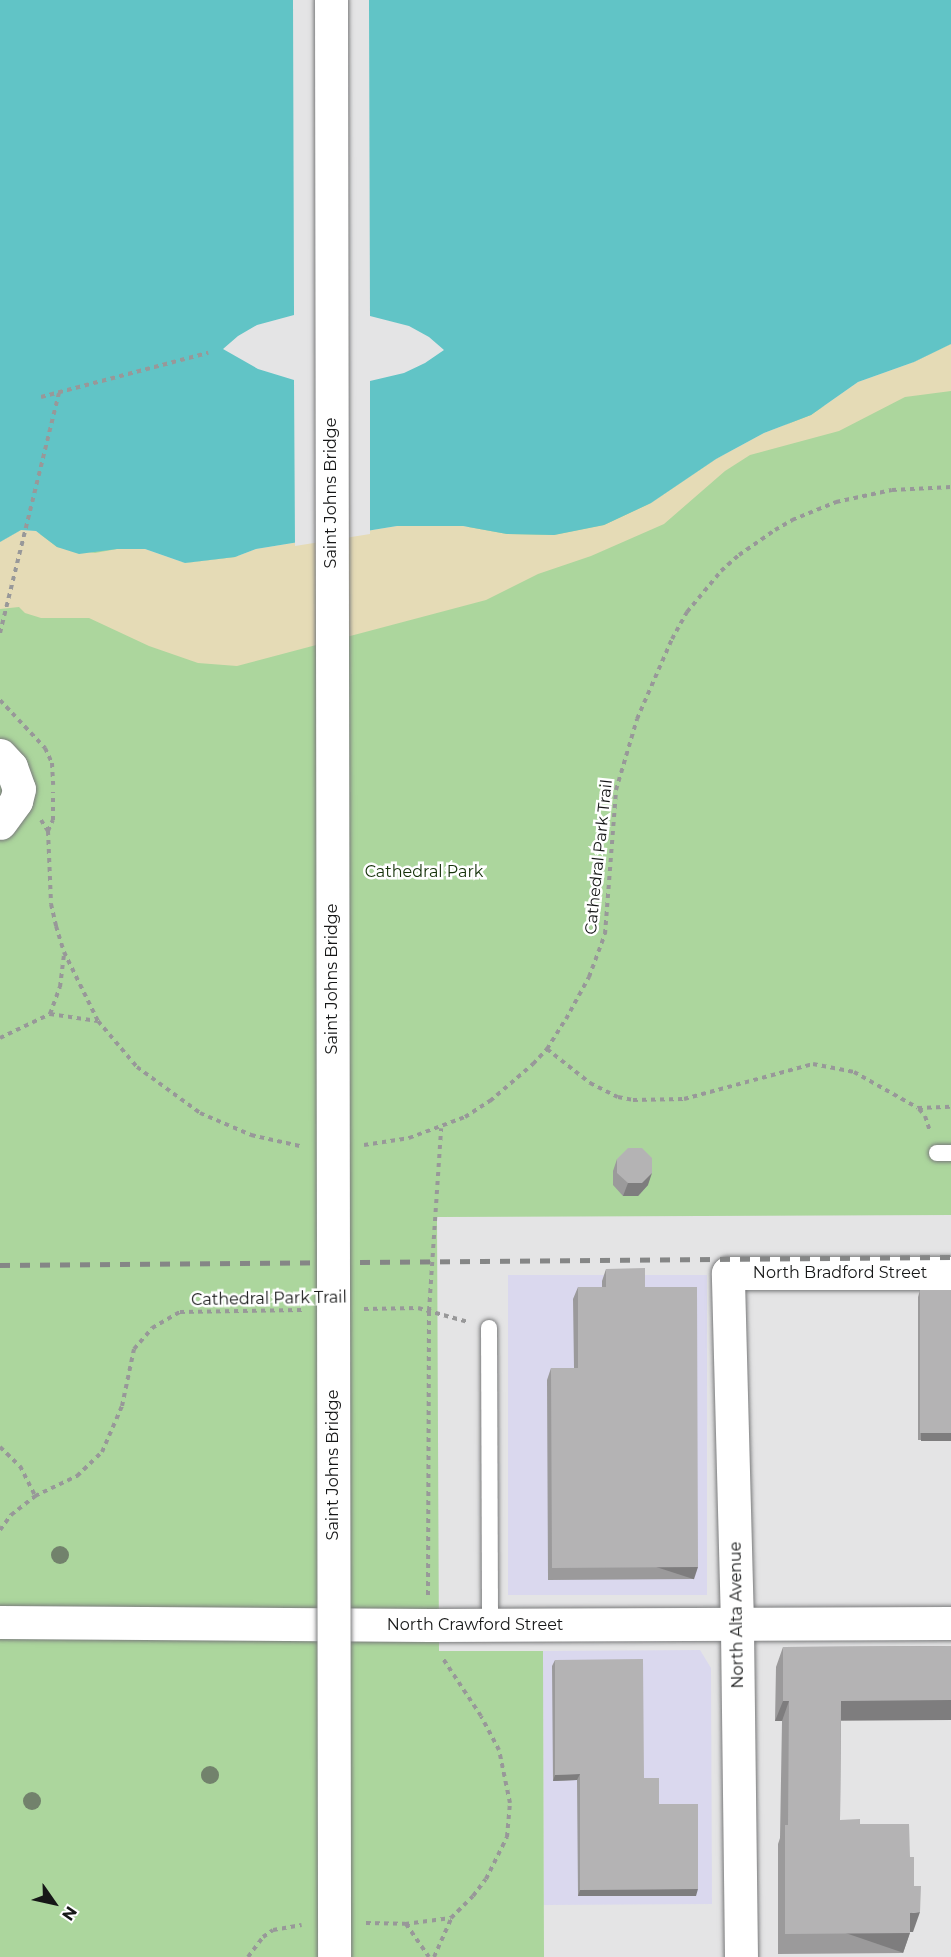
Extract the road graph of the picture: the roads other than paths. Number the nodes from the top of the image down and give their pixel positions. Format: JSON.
{"nodes":[{"id":1,"x":331,"y":0,"type":"edge"},
{"id":2,"x":0,"y":755,"type":"edge"},
{"id":3,"x":0,"y":823,"type":"edge"},
{"id":4,"x":728,"y":1273,"type":"joint"},
{"id":5,"x":951,"y":1273,"type":"edge"},
{"id":6,"x":489,"y":1328,"type":"road end"},
{"id":7,"x":0,"y":1622,"type":"edge"},
{"id":8,"x":951,"y":1623,"type":"edge"},
{"id":9,"x":737,"y":1624,"type":"junction"},
{"id":10,"x":490,"y":1625,"type":"junction"},
{"id":11,"x":334,"y":1957,"type":"edge"},
{"id":12,"x":741,"y":1957,"type":"edge"}],
"edges":[{"from":1,"to":11,"type":"street","name":"Saint Johns Bridge","bridge":true},
{"from":2,"to":3,"type":"street"},
{"from":4,"to":5,"type":"street","name":"North Bradford Street"},
{"from":4,"to":9,"type":"street","name":"North Alta Avenue"},
{"from":6,"to":10,"type":"lane"},
{"from":7,"to":10,"type":"street","name":"North Crawford Street"},
{"from":8,"to":9,"type":"street","name":"North Crawford Street"},
{"from":9,"to":10,"type":"street","name":"North Crawford Street"},
{"from":9,"to":12,"type":"street","name":"North Alta Avenue"}]}
